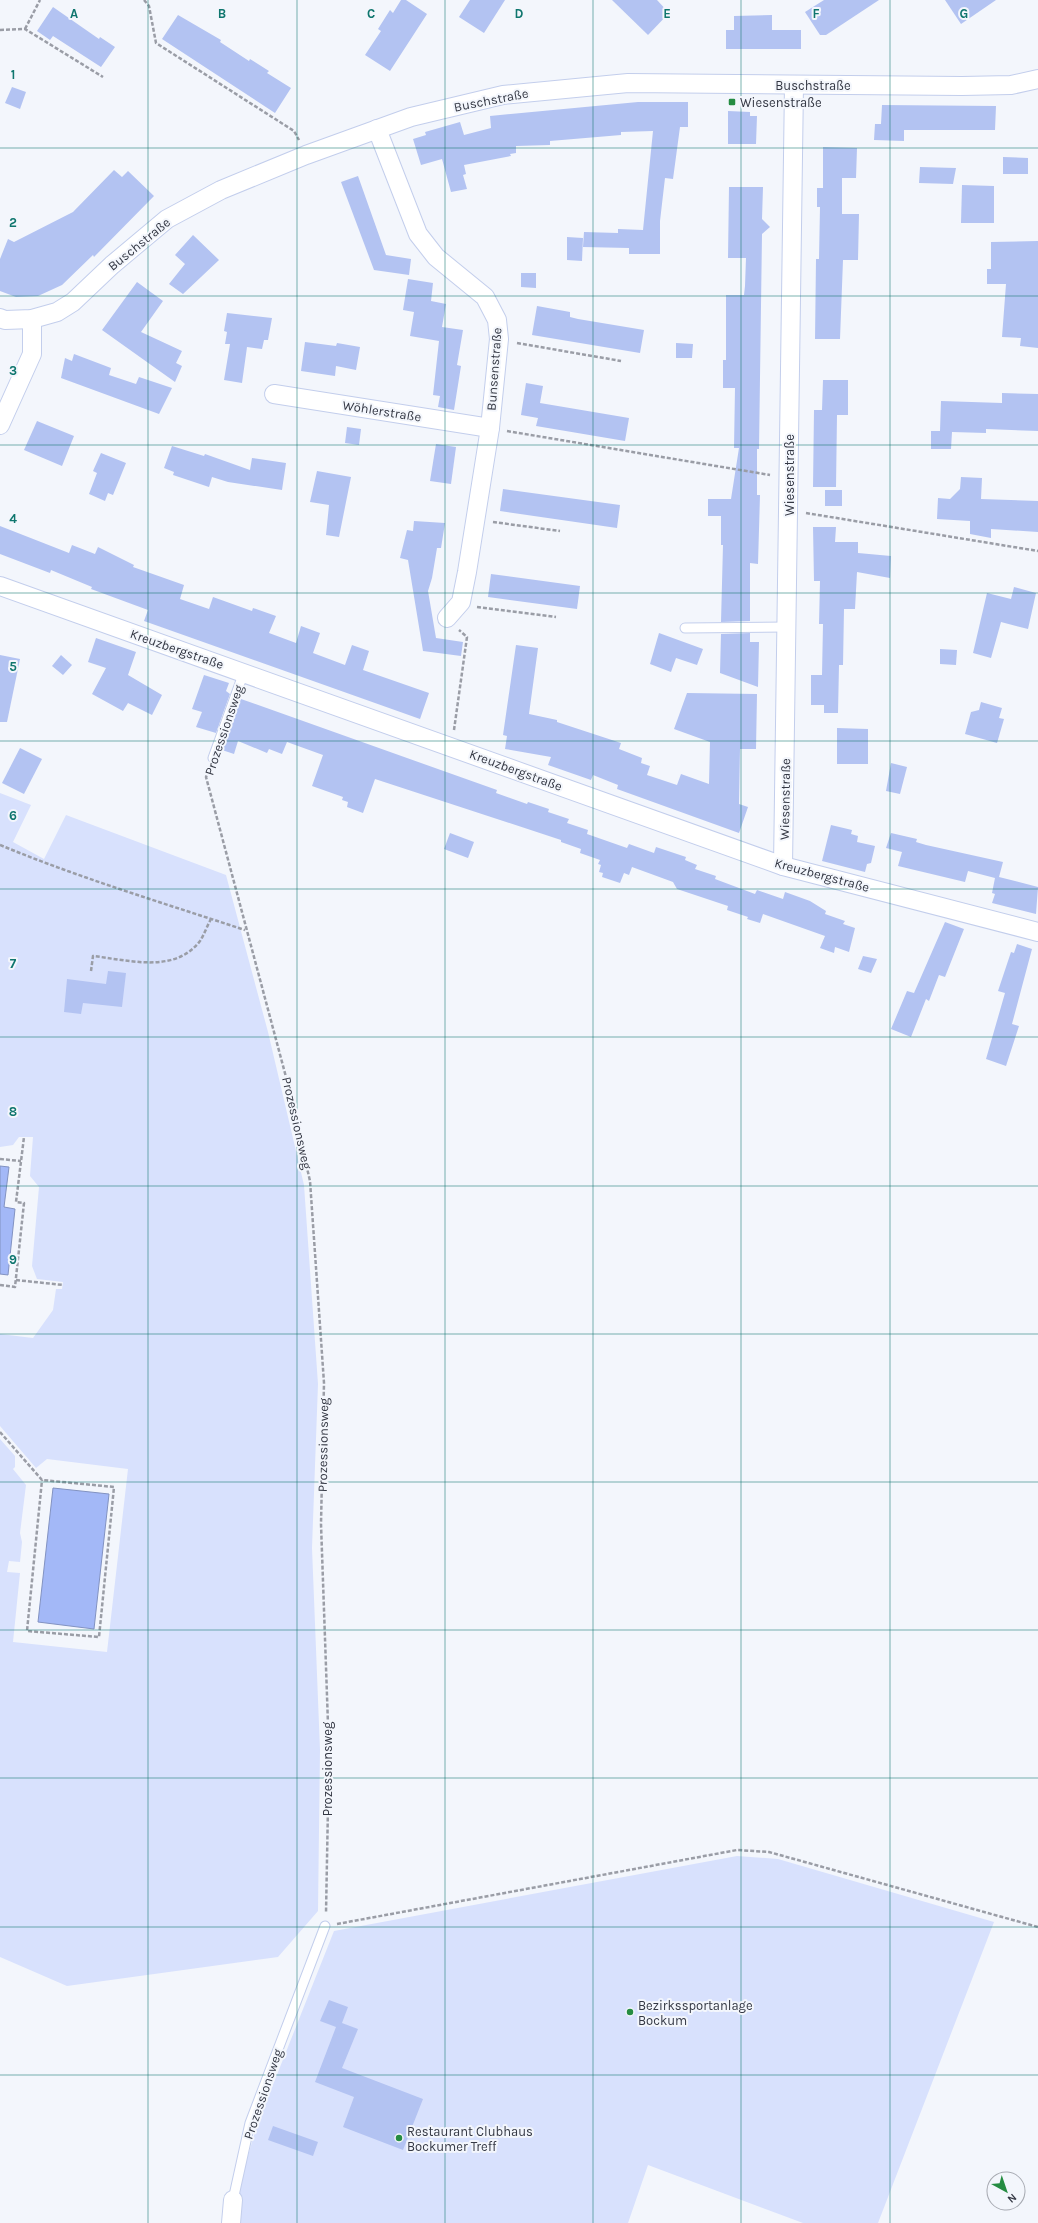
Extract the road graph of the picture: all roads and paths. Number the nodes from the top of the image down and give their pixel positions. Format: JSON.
{"nodes":[{"id":1,"x":40,"y":0,"type":"edge"},
{"id":2,"x":144,"y":0,"type":"edge"},
{"id":3,"x":25,"y":29,"type":"junction"},
{"id":4,"x":0,"y":30,"type":"edge"},
{"id":5,"x":103,"y":77,"type":"dead end"},
{"id":6,"x":1038,"y":79,"type":"edge"},
{"id":7,"x":794,"y":85,"type":"junction"},
{"id":8,"x":377,"y":129,"type":"junction"},
{"id":9,"x":306,"y":155,"type":"junction"},
{"id":10,"x":0,"y":318,"type":"edge"},
{"id":11,"x":32,"y":320,"type":"junction"},
{"id":12,"x":499,"y":340,"type":"junction"},
{"id":13,"x":621,"y":361,"type":"dead end"},
{"id":14,"x":274,"y":394,"type":"dead end"},
{"id":15,"x":0,"y":425,"type":"edge"},
{"id":16,"x":490,"y":428,"type":"junction"},
{"id":17,"x":789,"y":478,"type":"junction"},
{"id":18,"x":789,"y":511,"type":"junction"},
{"id":19,"x":475,"y":520,"type":"junction"},
{"id":20,"x":560,"y":531,"type":"dead end"},
{"id":21,"x":1038,"y":551,"type":"edge"},
{"id":22,"x":0,"y":586,"type":"edge"},
{"id":23,"x":461,"y":602,"type":"junction"},
{"id":24,"x":556,"y":617,"type":"dead end"},
{"id":25,"x":447,"y":618,"type":"joint"},
{"id":26,"x":787,"y":627,"type":"junction"},
{"id":27,"x":685,"y":628,"type":"dead end"},
{"id":28,"x":244,"y":672,"type":"junction"},
{"id":29,"x":449,"y":746,"type":"junction"},
{"id":30,"x":213,"y":758,"type":"joint"},
{"id":31,"x":0,"y":845,"type":"edge"},
{"id":32,"x":783,"y":866,"type":"junction"},
{"id":33,"x":211,"y":919,"type":"junction"},
{"id":34,"x":245,"y":930,"type":"junction"},
{"id":35,"x":1038,"y":932,"type":"edge"},
{"id":36,"x":91,"y":971,"type":"dead end"},
{"id":37,"x":24,"y":1137,"type":"dead end"},
{"id":38,"x":0,"y":1159,"type":"edge"},
{"id":39,"x":21,"y":1161,"type":"junction"},
{"id":40,"x":16,"y":1280,"type":"junction"},
{"id":41,"x":0,"y":1285,"type":"edge"},
{"id":42,"x":63,"y":1285,"type":"dead end"},
{"id":43,"x":0,"y":1432,"type":"edge"},
{"id":44,"x":42,"y":1480,"type":"junction"},
{"id":45,"x":325,"y":1926,"type":"junction"},
{"id":46,"x":1038,"y":1927,"type":"edge"},
{"id":47,"x":233,"y":2200,"type":"joint"},
{"id":48,"x":231,"y":2223,"type":"edge"}],
"edges":[{"from":1,"to":3,"type":"path"},
{"from":2,"to":9,"type":"path"},
{"from":3,"to":4,"type":"path"},
{"from":3,"to":5,"type":"path"},
{"from":6,"to":7,"type":"street","name":"Buschstraße"},
{"from":7,"to":8,"type":"street","name":"Buschstraße"},
{"from":7,"to":17,"type":"street","name":"Wiesenstraße"},
{"from":8,"to":9,"type":"street","name":"Buschstraße"},
{"from":8,"to":12,"type":"street","name":"Bunsenstraße"},
{"from":9,"to":11,"type":"street","name":"Buschstraße"},
{"from":10,"to":11,"type":"street","name":"Buschstraße"},
{"from":11,"to":15,"type":"street"},
{"from":12,"to":13,"type":"path"},
{"from":12,"to":16,"type":"street","name":"Bunsenstraße"},
{"from":14,"to":16,"type":"street","name":"Wöhlerstraße"},
{"from":16,"to":17,"type":"path"},
{"from":16,"to":19,"type":"street","name":"Bunsenstraße"},
{"from":17,"to":18,"type":"street","name":"Wiesenstraße"},
{"from":18,"to":21,"type":"path"},
{"from":18,"to":26,"type":"street","name":"Wiesenstraße"},
{"from":19,"to":20,"type":"path"},
{"from":19,"to":23,"type":"street","name":"Bunsenstraße"},
{"from":22,"to":28,"type":"street","name":"Kreuzbergstraße"},
{"from":23,"to":24,"type":"path"},
{"from":23,"to":25,"type":"street"},
{"from":25,"to":29,"type":"path"},
{"from":26,"to":27,"type":"lane"},
{"from":26,"to":32,"type":"street","name":"Wiesenstraße"},
{"from":28,"to":29,"type":"street","name":"Kreuzbergstraße"},
{"from":28,"to":30,"type":"lane","name":"Prozessionsweg"},
{"from":29,"to":32,"type":"street","name":"Kreuzbergstraße"},
{"from":30,"to":34,"type":"path","name":"Prozessionsweg"},
{"from":31,"to":33,"type":"path"},
{"from":32,"to":35,"type":"street","name":"Kreuzbergstraße"},
{"from":33,"to":34,"type":"path"},
{"from":33,"to":36,"type":"path"},
{"from":34,"to":45,"type":"path","name":"Prozessionsweg"},
{"from":37,"to":39,"type":"path"},
{"from":38,"to":39,"type":"path"},
{"from":39,"to":40,"type":"path"},
{"from":40,"to":41,"type":"path"},
{"from":40,"to":42,"type":"path"},
{"from":43,"to":44,"type":"path"},
{"from":44,"to":44,"type":"path"},
{"from":45,"to":46,"type":"path"},
{"from":45,"to":47,"type":"lane","name":"Prozessionsweg"},
{"from":47,"to":48,"type":"street","name":"Prozessionsweg"}]}
